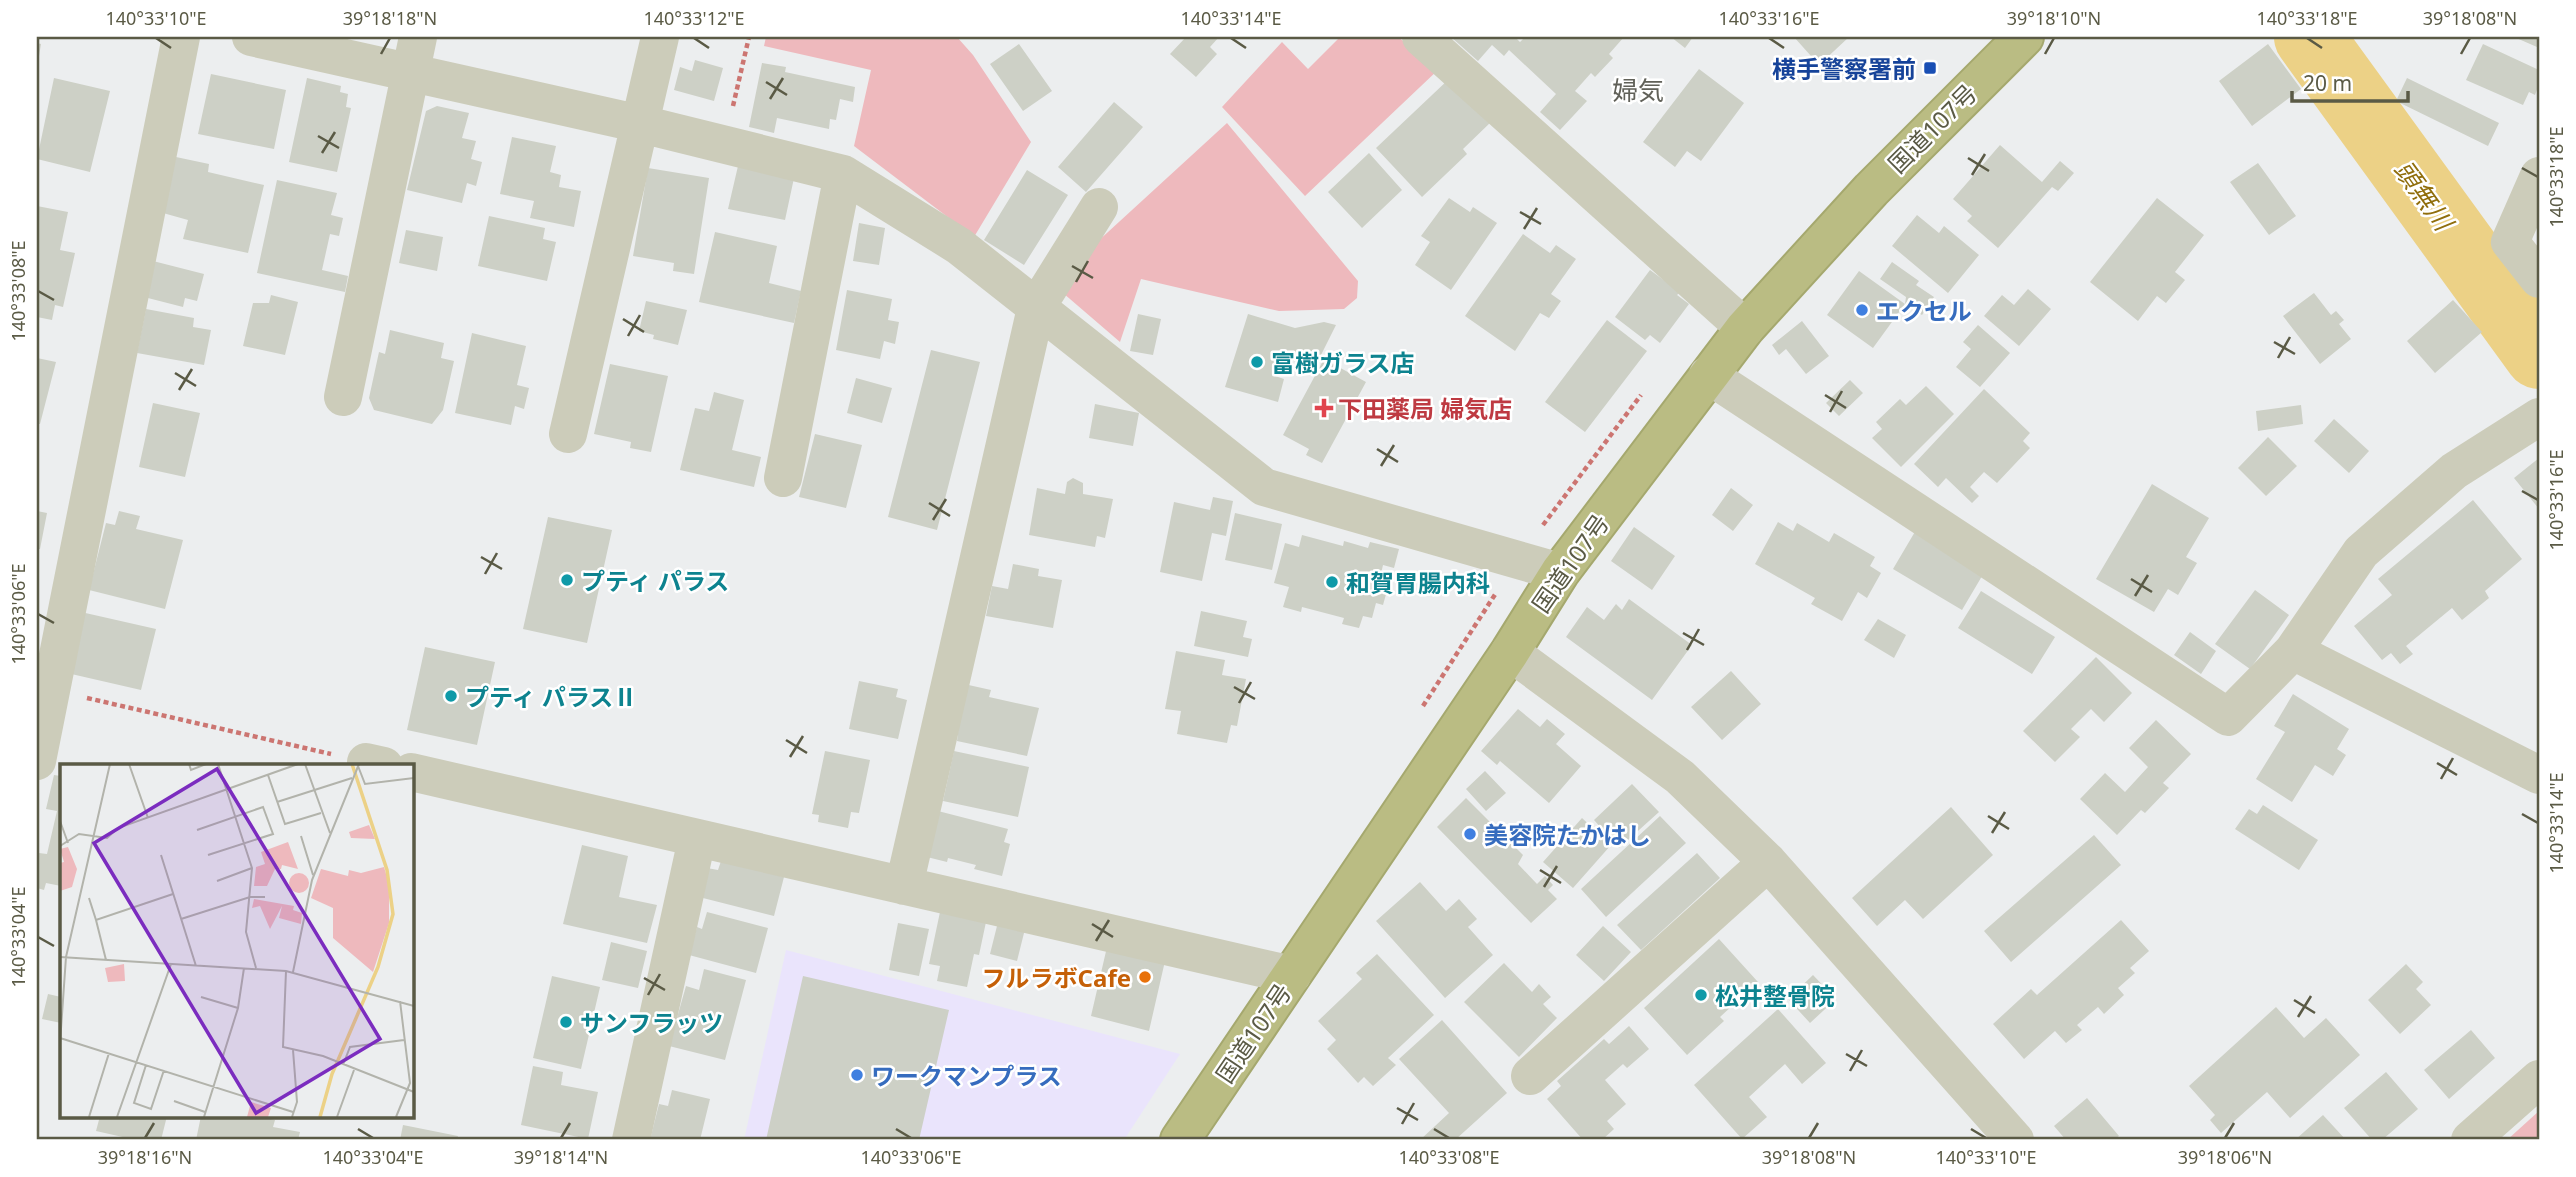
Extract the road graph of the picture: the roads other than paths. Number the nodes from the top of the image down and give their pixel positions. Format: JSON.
{"nodes":[{"id":1,"x":181,"y":37,"type":"edge"},
{"id":2,"x":251,"y":37,"type":"edge"},
{"id":3,"x":660,"y":37,"type":"edge"},
{"id":4,"x":1421,"y":37,"type":"edge"},
{"id":5,"x":2024,"y":37,"type":"edge"},
{"id":6,"x":414,"y":54,"type":"edge"},
{"id":7,"x":641,"y":124,"type":"junction"},
{"id":8,"x":843,"y":174,"type":"junction"},
{"id":9,"x":2539,"y":176,"type":"edge"},
{"id":10,"x":1098,"y":207,"type":"dead end"},
{"id":11,"x":2539,"y":279,"type":"edge"},
{"id":12,"x":1036,"y":308,"type":"junction"},
{"id":13,"x":1745,"y":328,"type":"junction"},
{"id":14,"x":1707,"y":375,"type":"junction"},
{"id":15,"x":343,"y":397,"type":"dead end"},
{"id":16,"x":2539,"y":417,"type":"edge"},
{"id":17,"x":568,"y":434,"type":"dead end"},
{"id":18,"x":783,"y":478,"type":"dead end"},
{"id":19,"x":1560,"y":572,"type":"junction"},
{"id":20,"x":2293,"y":651,"type":"junction"},
{"id":21,"x":1510,"y":653,"type":"junction"},
{"id":22,"x":45,"y":690,"type":"edge"},
{"id":23,"x":37,"y":761,"type":"edge"},
{"id":24,"x":413,"y":772,"type":"edge"},
{"id":25,"x":2539,"y":775,"type":"edge"},
{"id":26,"x":697,"y":839,"type":"junction"},
{"id":27,"x":1768,"y":862,"type":"junction"},
{"id":28,"x":904,"y":886,"type":"junction"},
{"id":29,"x":1292,"y":975,"type":"junction"},
{"id":30,"x":1530,"y":1076,"type":"dead end"},
{"id":31,"x":2539,"y":1079,"type":"edge"},
{"id":32,"x":631,"y":1140,"type":"edge"},
{"id":33,"x":1180,"y":1140,"type":"edge"},
{"id":34,"x":2015,"y":1140,"type":"edge"},
{"id":35,"x":2470,"y":1140,"type":"edge"}],
"edges":[{"from":1,"to":22,"type":"street"},
{"from":2,"to":6,"type":"street"},
{"from":3,"to":7,"type":"street"},
{"from":4,"to":13,"type":"street"},
{"from":5,"to":13,"type":"highway","name":"国道107号"},
{"from":6,"to":7,"type":"street"},
{"from":6,"to":15,"type":"street"},
{"from":7,"to":8,"type":"street"},
{"from":7,"to":17,"type":"street"},
{"from":8,"to":12,"type":"street"},
{"from":8,"to":18,"type":"street"},
{"from":9,"to":11,"type":"street"},
{"from":10,"to":12,"type":"street"},
{"from":12,"to":19,"type":"street"},
{"from":12,"to":28,"type":"street"},
{"from":13,"to":14,"type":"highway","name":"国道107号"},
{"from":14,"to":19,"type":"highway","name":"国道107号"},
{"from":14,"to":20,"type":"street"},
{"from":16,"to":20,"type":"street"},
{"from":19,"to":21,"type":"highway","name":"国道107号"},
{"from":20,"to":25,"type":"street"},
{"from":21,"to":27,"type":"street"},
{"from":21,"to":29,"type":"highway","name":"国道107号"},
{"from":22,"to":23,"type":"street"},
{"from":24,"to":26,"type":"street"},
{"from":26,"to":28,"type":"street"},
{"from":26,"to":32,"type":"street"},
{"from":27,"to":30,"type":"street"},
{"from":27,"to":34,"type":"street"},
{"from":28,"to":29,"type":"street"},
{"from":29,"to":33,"type":"highway","name":"国道107号"},
{"from":31,"to":35,"type":"street"}]}
